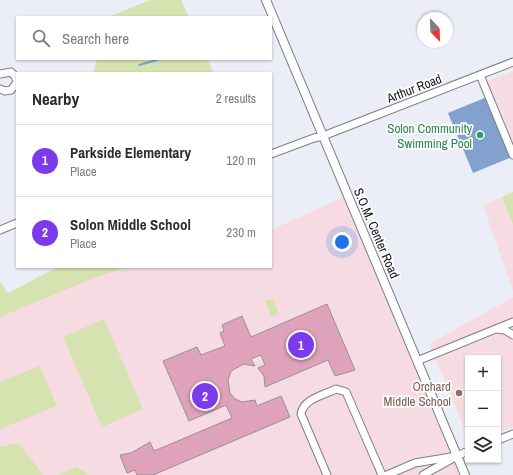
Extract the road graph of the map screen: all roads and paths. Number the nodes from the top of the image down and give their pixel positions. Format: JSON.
{"nodes":[{"id":1,"x":266,"y":0,"type":"edge"},
{"id":2,"x":513,"y":62,"type":"edge"},
{"id":3,"x":0,"y":72,"type":"edge"},
{"id":4,"x":480,"y":75,"type":"junction"},
{"id":5,"x":0,"y":89,"type":"edge"},
{"id":6,"x":323,"y":136,"type":"junction"},
{"id":7,"x":272,"y":154,"type":"edge"},
{"id":8,"x":513,"y":156,"type":"edge"},
{"id":9,"x":16,"y":223,"type":"edge"},
{"id":10,"x":0,"y":230,"type":"edge"},
{"id":11,"x":513,"y":322,"type":"edge"},
{"id":12,"x":496,"y":329,"type":"junction"},
{"id":13,"x":513,"y":335,"type":"edge"},
{"id":14,"x":417,"y":361,"type":"junction"},
{"id":15,"x":513,"y":434,"type":"edge"},
{"id":16,"x":501,"y":439,"type":"edge"},
{"id":17,"x":465,"y":452,"type":"edge"},
{"id":18,"x":456,"y":456,"type":"junction"},
{"id":19,"x":327,"y":475,"type":"edge"},
{"id":20,"x":382,"y":475,"type":"edge"},
{"id":21,"x":387,"y":475,"type":"edge"},
{"id":22,"x":423,"y":475,"type":"edge"},
{"id":23,"x":465,"y":475,"type":"edge"}],
"edges":[{"from":1,"to":6,"type":"main road","name":"S.O.M. Center Road"},
{"from":2,"to":4,"type":"street","name":"Arthur Road"},
{"from":3,"to":5,"type":"street"},
{"from":4,"to":6,"type":"street","name":"Arthur Road"},
{"from":4,"to":8,"type":"street"},
{"from":6,"to":7,"type":"street","name":"Arthur Road"},
{"from":6,"to":14,"type":"main road","name":"S.O.M. Center Road"},
{"from":9,"to":10,"type":"street"},
{"from":11,"to":12,"type":"street"},
{"from":12,"to":13,"type":"street"},
{"from":12,"to":14,"type":"street"},
{"from":14,"to":18,"type":"main road","name":"S.O.M. Center Road"},
{"from":15,"to":16,"type":"street"},
{"from":17,"to":18,"type":"street"},
{"from":18,"to":21,"type":"street"},
{"from":18,"to":22,"type":"street"},
{"from":18,"to":23,"type":"main road","name":"S.O.M. Center Road"},
{"from":19,"to":20,"type":"street"}]}
